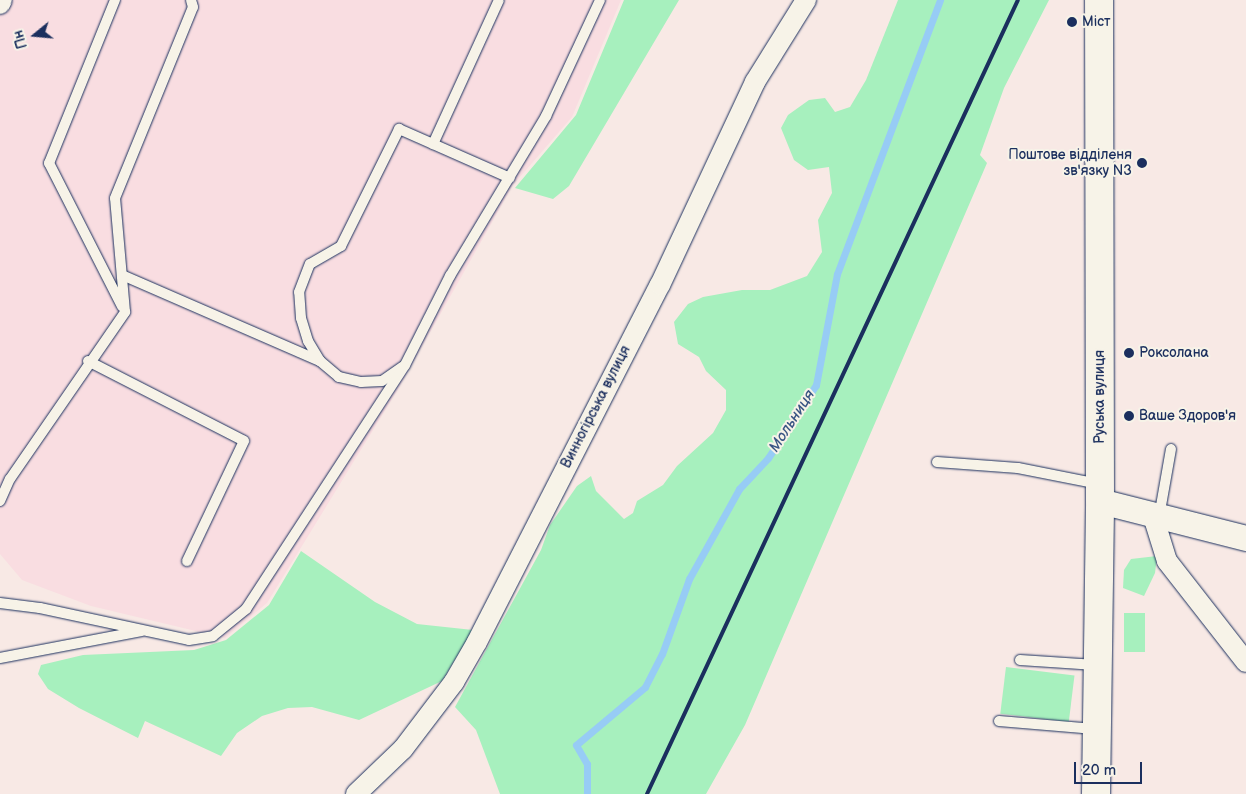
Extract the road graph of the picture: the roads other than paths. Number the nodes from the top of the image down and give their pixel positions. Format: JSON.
{"nodes":[{"id":1,"x":2,"y":0,"type":"edge"},
{"id":2,"x":115,"y":0,"type":"edge"},
{"id":3,"x":191,"y":0,"type":"edge"},
{"id":4,"x":500,"y":0,"type":"edge"},
{"id":5,"x":600,"y":0,"type":"edge"},
{"id":6,"x":806,"y":0,"type":"edge"},
{"id":7,"x":1098,"y":0,"type":"edge"},
{"id":8,"x":0,"y":4,"type":"edge"},
{"id":9,"x":433,"y":144,"type":"junction"},
{"id":10,"x":510,"y":178,"type":"junction"},
{"id":11,"x":122,"y":275,"type":"junction"},
{"id":12,"x":125,"y":312,"type":"junction"},
{"id":13,"x":88,"y":361,"type":"junction"},
{"id":14,"x":320,"y":361,"type":"junction"},
{"id":15,"x":405,"y":366,"type":"junction"},
{"id":16,"x":1171,"y":449,"type":"dead end"},
{"id":17,"x":937,"y":462,"type":"dead end"},
{"id":18,"x":1100,"y":493,"type":"junction"},
{"id":19,"x":0,"y":501,"type":"edge"},
{"id":20,"x":1156,"y":517,"type":"junction"},
{"id":21,"x":1246,"y":538,"type":"edge"},
{"id":22,"x":187,"y":561,"type":"dead end"},
{"id":23,"x":0,"y":602,"type":"edge"},
{"id":24,"x":145,"y":630,"type":"junction"},
{"id":25,"x":0,"y":658,"type":"edge"},
{"id":26,"x":1020,"y":660,"type":"dead end"},
{"id":27,"x":1246,"y":662,"type":"edge"},
{"id":28,"x":1097,"y":665,"type":"junction"},
{"id":29,"x":999,"y":721,"type":"dead end"},
{"id":30,"x":1096,"y":729,"type":"junction"},
{"id":31,"x":356,"y":794,"type":"edge"},
{"id":32,"x":1096,"y":794,"type":"edge"}],
"edges":[{"from":1,"to":8,"type":"street"},
{"from":2,"to":12,"type":"lane"},
{"from":3,"to":11,"type":"lane"},
{"from":4,"to":9,"type":"lane"},
{"from":5,"to":10,"type":"lane"},
{"from":6,"to":31,"type":"street","name":"Винногірська вулиця"},
{"from":7,"to":18,"type":"main road","name":"Руська вулиця"},
{"from":9,"to":10,"type":"lane"},
{"from":9,"to":14,"type":"lane"},
{"from":10,"to":15,"type":"lane"},
{"from":11,"to":12,"type":"lane"},
{"from":11,"to":14,"type":"lane"},
{"from":12,"to":13,"type":"lane"},
{"from":13,"to":19,"type":"lane"},
{"from":13,"to":22,"type":"lane"},
{"from":14,"to":15,"type":"lane"},
{"from":15,"to":24,"type":"lane"},
{"from":16,"to":20,"type":"lane"},
{"from":17,"to":18,"type":"lane"},
{"from":18,"to":20,"type":"street"},
{"from":18,"to":28,"type":"main road","name":"Руська вулиця"},
{"from":20,"to":21,"type":"street"},
{"from":20,"to":27,"type":"street"},
{"from":23,"to":24,"type":"lane"},
{"from":24,"to":25,"type":"lane"},
{"from":26,"to":28,"type":"lane"},
{"from":28,"to":30,"type":"main road","name":"Руська вулиця"},
{"from":29,"to":30,"type":"lane"},
{"from":30,"to":32,"type":"main road","name":"Руська вулиця"}]}
